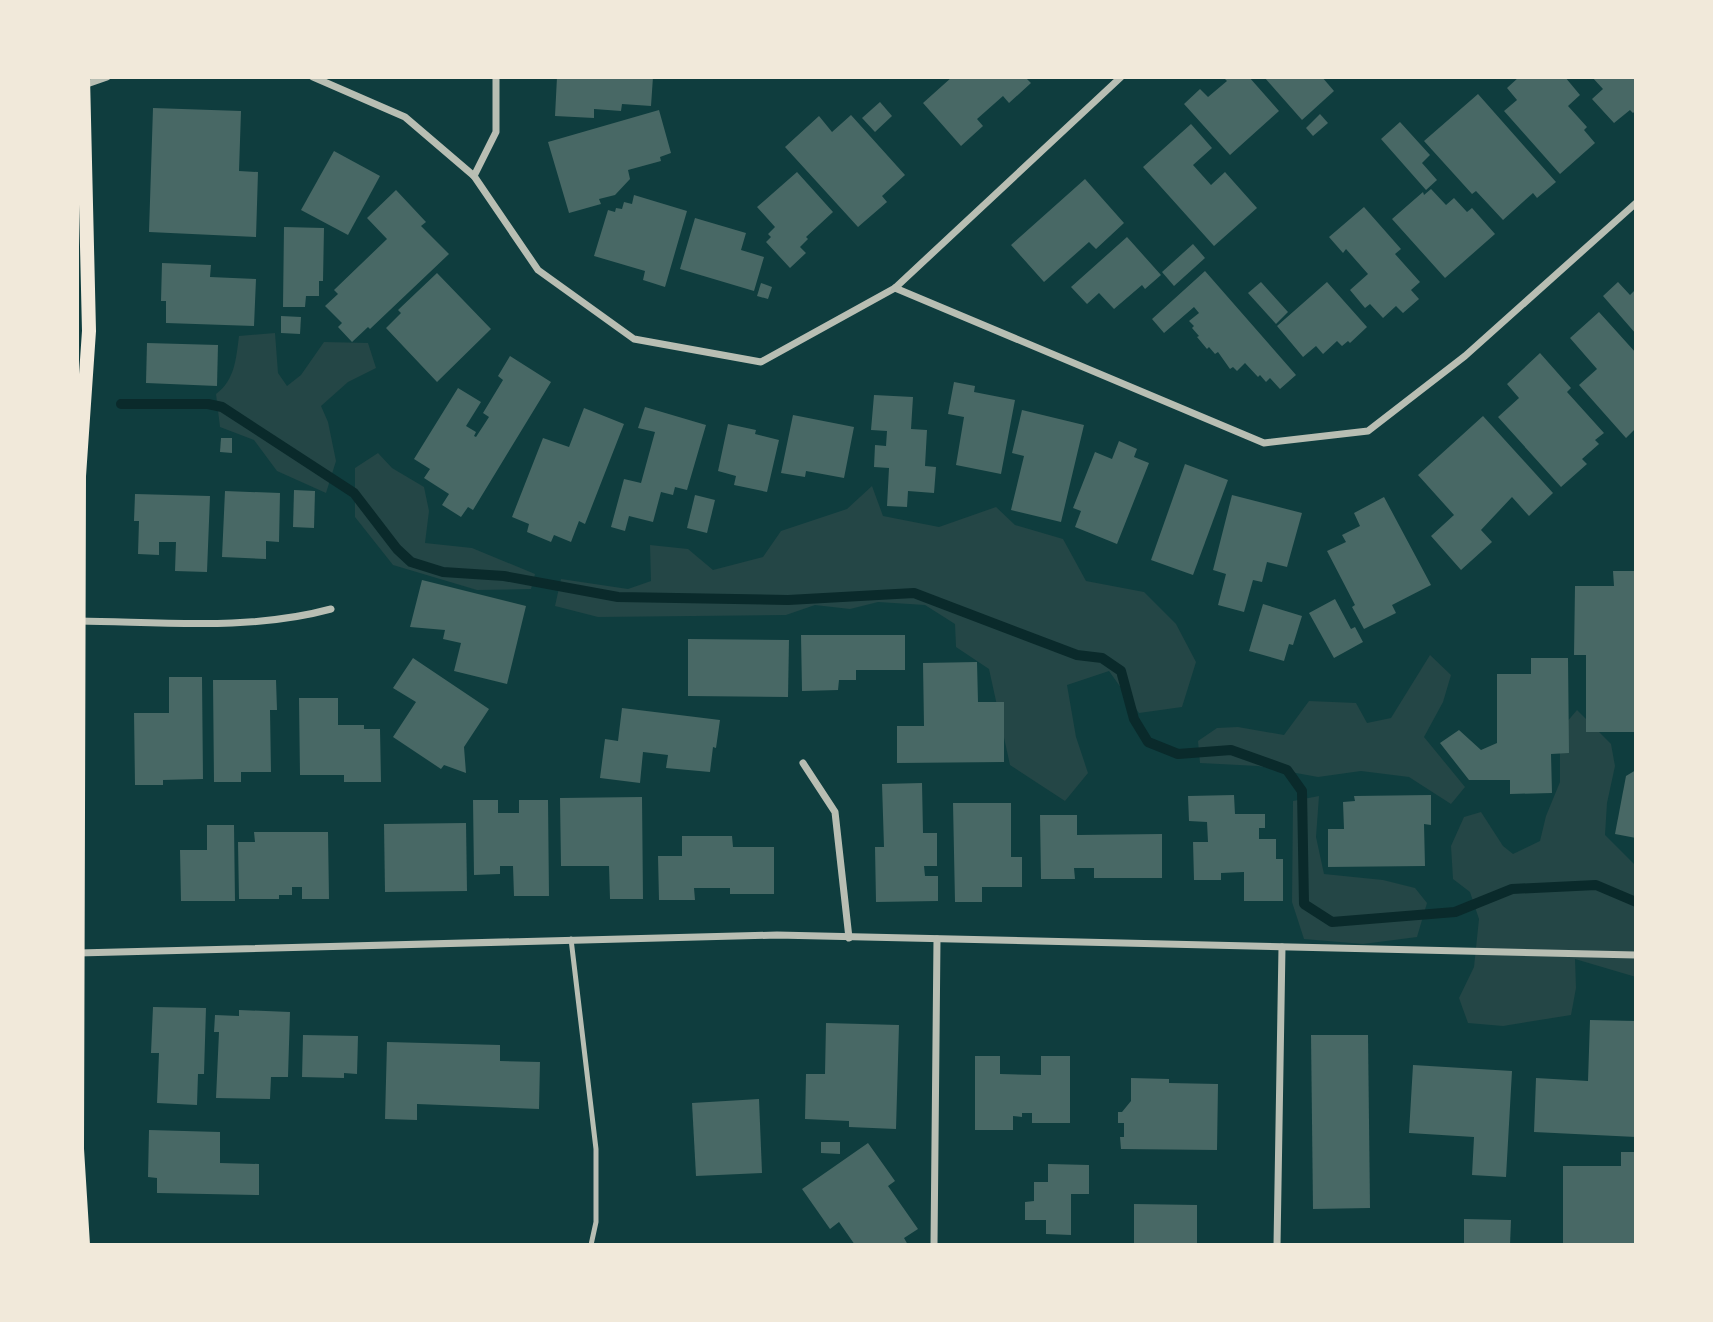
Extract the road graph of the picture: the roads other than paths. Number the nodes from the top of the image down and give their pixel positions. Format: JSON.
{"nodes":[{"id":1,"x":107,"y":77,"type":"edge"},
{"id":2,"x":313,"y":77,"type":"edge"},
{"id":3,"x":496,"y":77,"type":"edge"},
{"id":4,"x":1121,"y":77,"type":"edge"},
{"id":5,"x":81,"y":84,"type":"edge"},
{"id":6,"x":474,"y":176,"type":"junction"},
{"id":7,"x":1636,"y":203,"type":"edge"},
{"id":8,"x":895,"y":288,"type":"junction"},
{"id":9,"x":331,"y":609,"type":"dead end"},
{"id":10,"x":79,"y":621,"type":"junction"},
{"id":11,"x":803,"y":763,"type":"dead end"},
{"id":12,"x":849,"y":938,"type":"junction"},
{"id":13,"x":571,"y":939,"type":"junction"},
{"id":14,"x":937,"y":939,"type":"junction"},
{"id":15,"x":1282,"y":947,"type":"junction"},
{"id":16,"x":78,"y":954,"type":"edge"},
{"id":17,"x":1636,"y":954,"type":"edge"},
{"id":18,"x":83,"y":1245,"type":"edge"},
{"id":19,"x":591,"y":1245,"type":"edge"},
{"id":20,"x":933,"y":1245,"type":"edge"},
{"id":21,"x":1278,"y":1245,"type":"edge"}],
"edges":[{"from":1,"to":5,"type":"street"},
{"from":2,"to":6,"type":"street"},
{"from":3,"to":6,"type":"street"},
{"from":4,"to":8,"type":"street"},
{"from":5,"to":10,"type":"main road"},
{"from":6,"to":8,"type":"street"},
{"from":7,"to":8,"type":"street"},
{"from":9,"to":10,"type":"street"},
{"from":10,"to":16,"type":"main road"},
{"from":11,"to":12,"type":"street"},
{"from":12,"to":13,"type":"street"},
{"from":12,"to":14,"type":"street"},
{"from":13,"to":16,"type":"street"},
{"from":13,"to":19,"type":"lane"},
{"from":14,"to":15,"type":"street"},
{"from":14,"to":20,"type":"street"},
{"from":15,"to":17,"type":"street"},
{"from":15,"to":21,"type":"street"},
{"from":16,"to":18,"type":"main road"}]}
